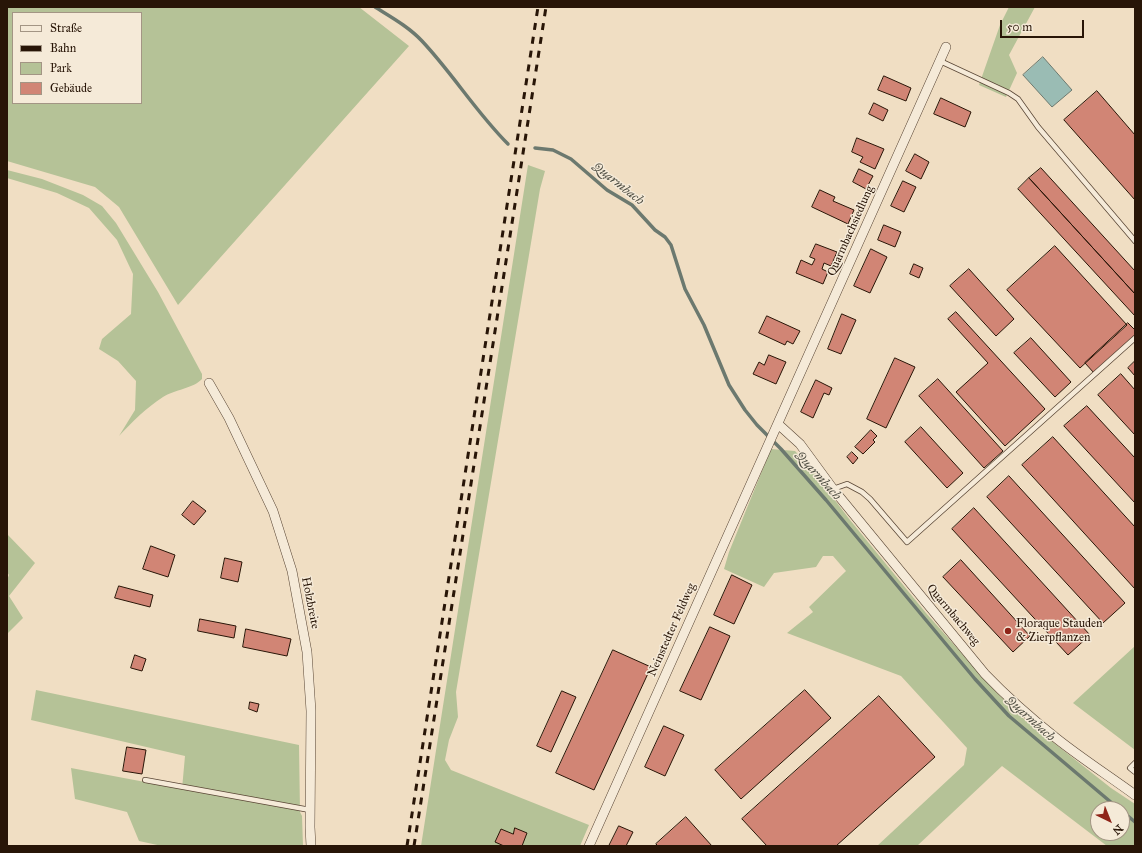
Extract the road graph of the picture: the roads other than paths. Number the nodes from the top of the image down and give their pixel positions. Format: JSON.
{"nodes":[{"id":1,"x":946,"y":47,"type":"dead end"},
{"id":2,"x":940,"y":61,"type":"junction"},
{"id":3,"x":1135,"y":241,"type":"edge"},
{"id":4,"x":1135,"y":338,"type":"edge"},
{"id":5,"x":210,"y":383,"type":"dead end"},
{"id":6,"x":776,"y":428,"type":"junction"},
{"id":7,"x":833,"y":489,"type":"junction"},
{"id":8,"x":1135,"y":764,"type":"edge"},
{"id":9,"x":1135,"y":772,"type":"edge"},
{"id":10,"x":145,"y":780,"type":"dead end"},
{"id":11,"x":1135,"y":795,"type":"edge"},
{"id":12,"x":310,"y":810,"type":"junction"},
{"id":13,"x":311,"y":846,"type":"edge"},
{"id":14,"x":589,"y":846,"type":"edge"}],
"edges":[{"from":1,"to":2,"type":"street","name":"Quarmbachsiedlung"},
{"from":2,"to":3,"type":"lane"},
{"from":2,"to":6,"type":"street","name":"Quarmbachsiedlung"},
{"from":4,"to":7,"type":"lane"},
{"from":5,"to":12,"type":"street","name":"Holzbreite"},
{"from":6,"to":7,"type":"street","name":"Quarmbachweg"},
{"from":6,"to":14,"type":"street","name":"Neinstedter Feldweg"},
{"from":7,"to":11,"type":"street","name":"Quarmbachweg"},
{"from":8,"to":9,"type":"lane"},
{"from":10,"to":12,"type":"lane"},
{"from":12,"to":13,"type":"street","name":"Holzbreite"}]}
